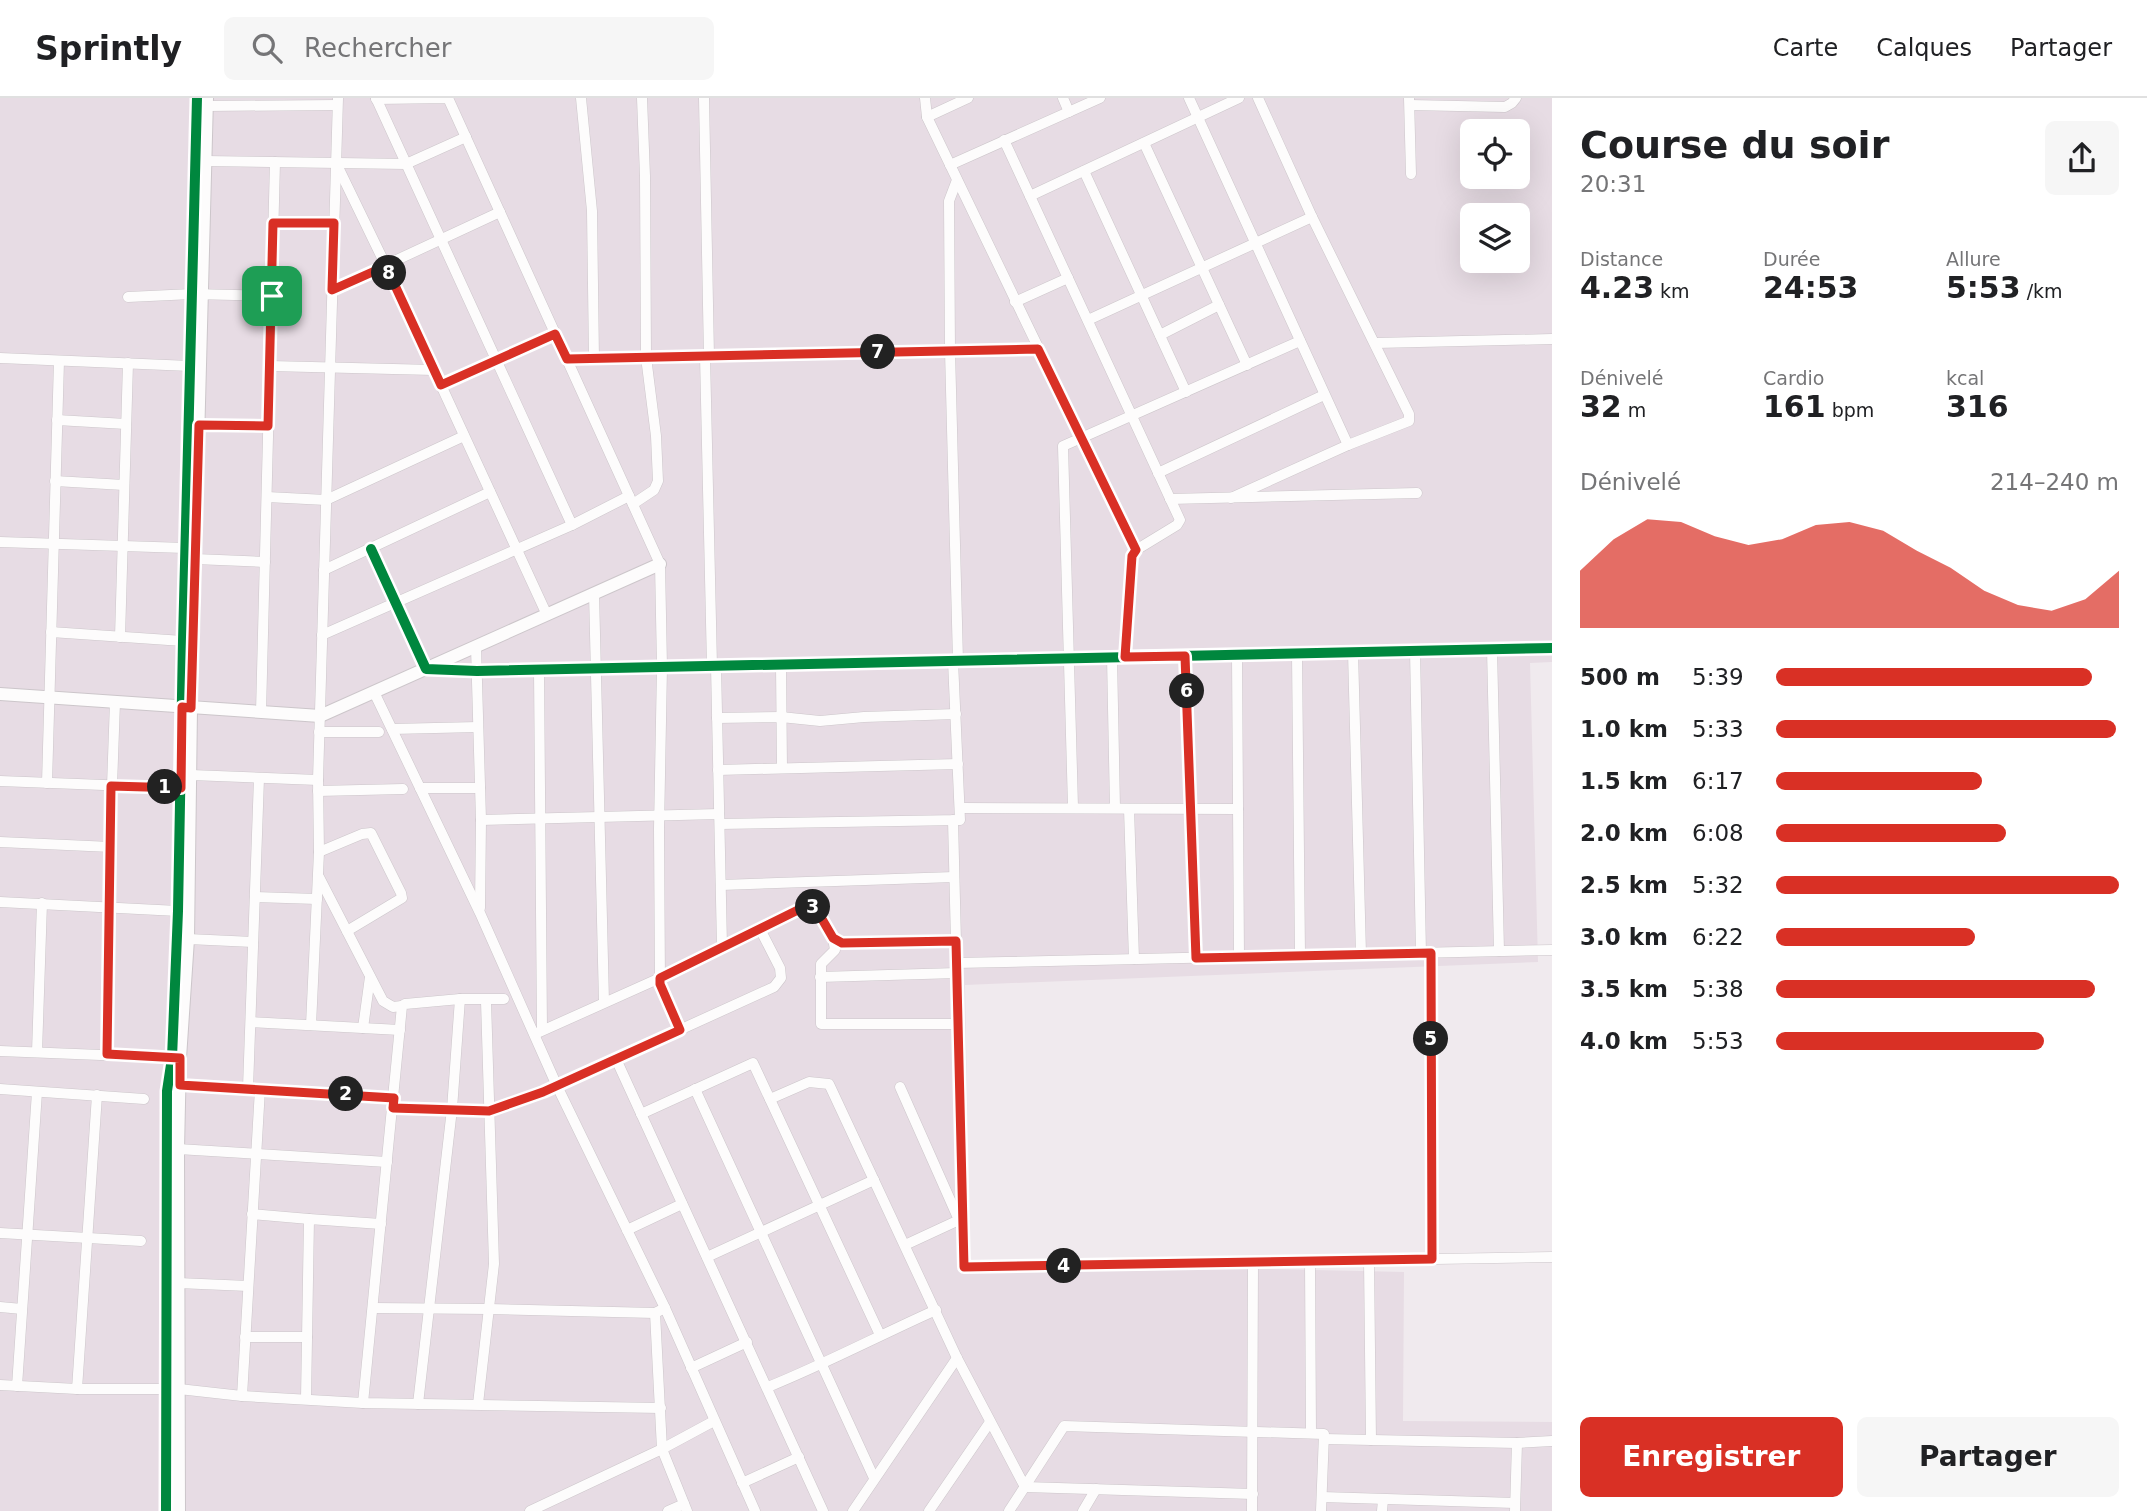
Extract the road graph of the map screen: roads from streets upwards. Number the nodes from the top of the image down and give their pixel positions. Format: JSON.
{"nodes":[{"id":1,"x":376,"y":98,"type":"edge"},
{"id":2,"x":580,"y":98,"type":"edge"},
{"id":3,"x":642,"y":98,"type":"edge"},
{"id":4,"x":704,"y":98,"type":"edge"},
{"id":5,"x":925,"y":98,"type":"edge"},
{"id":6,"x":968,"y":98,"type":"edge"},
{"id":7,"x":1063,"y":98,"type":"edge"},
{"id":8,"x":1100,"y":98,"type":"edge"},
{"id":9,"x":1189,"y":98,"type":"edge"},
{"id":10,"x":1239,"y":98,"type":"edge"},
{"id":11,"x":1258,"y":98,"type":"edge"},
{"id":12,"x":1516,"y":98,"type":"edge"},
{"id":13,"x":204,"y":101,"type":"edge"},
{"id":14,"x":337,"y":102,"type":"edge"},
{"id":15,"x":1410,"y":102,"type":"edge"},
{"id":16,"x":1069,"y":112,"type":"junction"},
{"id":17,"x":927,"y":117,"type":"junction"},
{"id":18,"x":1198,"y":117,"type":"junction"},
{"id":19,"x":466,"y":137,"type":"junction"},
{"id":20,"x":1004,"y":141,"type":"junction"},
{"id":21,"x":1144,"y":143,"type":"junction"},
{"id":22,"x":205,"y":161,"type":"junction"},
{"id":23,"x":275,"y":162,"type":"junction"},
{"id":24,"x":336,"y":162,"type":"junction"},
{"id":25,"x":406,"y":163,"type":"junction"},
{"id":26,"x":950,"y":164,"type":"junction"},
{"id":27,"x":1084,"y":171,"type":"junction"},
{"id":28,"x":1411,"y":174,"type":"dead end"},
{"id":29,"x":957,"y":180,"type":"junction"},
{"id":30,"x":1030,"y":196,"type":"junction"},
{"id":31,"x":500,"y":212,"type":"junction"},
{"id":32,"x":1312,"y":217,"type":"junction"},
{"id":33,"x":273,"y":223,"type":"junction"},
{"id":34,"x":334,"y":223,"type":"junction"},
{"id":35,"x":441,"y":240,"type":"junction"},
{"id":36,"x":1255,"y":242,"type":"junction"},
{"id":37,"x":386,"y":266,"type":"junction"},
{"id":38,"x":1202,"y":268,"type":"junction"},
{"id":39,"x":1068,"y":278,"type":"junction"},
{"id":40,"x":332,"y":290,"type":"junction"},
{"id":41,"x":197,"y":294,"type":"junction"},
{"id":42,"x":272,"y":296,"type":"junction"},
{"id":43,"x":1142,"y":296,"type":"junction"},
{"id":44,"x":128,"y":297,"type":"dead end"},
{"id":45,"x":1015,"y":302,"type":"junction"},
{"id":46,"x":1219,"y":305,"type":"junction"},
{"id":47,"x":1088,"y":320,"type":"junction"},
{"id":48,"x":555,"y":334,"type":"junction"},
{"id":49,"x":1160,"y":335,"type":"junction"},
{"id":50,"x":1552,"y":339,"type":"edge"},
{"id":51,"x":1300,"y":341,"type":"junction"},
{"id":52,"x":1376,"y":343,"type":"junction"},
{"id":53,"x":1038,"y":349,"type":"junction"},
{"id":54,"x":950,"y":351,"type":"junction"},
{"id":55,"x":707,"y":356,"type":"junction"},
{"id":56,"x":646,"y":357,"type":"junction"},
{"id":57,"x":0,"y":358,"type":"edge"},
{"id":58,"x":567,"y":359,"type":"junction"},
{"id":59,"x":594,"y":359,"type":"junction"},
{"id":60,"x":59,"y":360,"type":"junction"},
{"id":61,"x":496,"y":360,"type":"junction"},
{"id":62,"x":128,"y":363,"type":"junction"},
{"id":63,"x":1247,"y":365,"type":"junction"},
{"id":64,"x":190,"y":366,"type":"junction"},
{"id":65,"x":270,"y":366,"type":"junction"},
{"id":66,"x":330,"y":366,"type":"junction"},
{"id":67,"x":434,"y":370,"type":"junction"},
{"id":68,"x":441,"y":385,"type":"junction"},
{"id":69,"x":1186,"y":392,"type":"junction"},
{"id":70,"x":1324,"y":395,"type":"junction"},
{"id":71,"x":1132,"y":416,"type":"junction"},
{"id":72,"x":57,"y":420,"type":"junction"},
{"id":73,"x":126,"y":424,"type":"junction"},
{"id":74,"x":199,"y":425,"type":"junction"},
{"id":75,"x":268,"y":426,"type":"junction"},
{"id":76,"x":464,"y":436,"type":"junction"},
{"id":77,"x":1081,"y":438,"type":"junction"},
{"id":78,"x":1348,"y":446,"type":"junction"},
{"id":79,"x":1158,"y":472,"type":"junction"},
{"id":80,"x":55,"y":481,"type":"junction"},
{"id":81,"x":124,"y":485,"type":"junction"},
{"id":82,"x":491,"y":492,"type":"junction"},
{"id":83,"x":1416,"y":494,"type":"dead end"},
{"id":84,"x":267,"y":497,"type":"junction"},
{"id":85,"x":1231,"y":498,"type":"junction"},
{"id":86,"x":326,"y":499,"type":"junction"},
{"id":87,"x":1170,"y":499,"type":"junction"},
{"id":88,"x":631,"y":500,"type":"junction"},
{"id":89,"x":572,"y":525,"type":"junction"},
{"id":90,"x":0,"y":542,"type":"edge"},
{"id":91,"x":54,"y":544,"type":"junction"},
{"id":92,"x":122,"y":546,"type":"junction"},
{"id":93,"x":185,"y":548,"type":"junction"},
{"id":94,"x":371,"y":549,"type":"junction"},
{"id":95,"x":517,"y":549,"type":"junction"},
{"id":96,"x":1136,"y":550,"type":"junction"},
{"id":97,"x":195,"y":559,"type":"junction"},
{"id":98,"x":265,"y":562,"type":"junction"},
{"id":99,"x":660,"y":564,"type":"junction"},
{"id":100,"x":324,"y":570,"type":"junction"},
{"id":101,"x":594,"y":593,"type":"junction"},
{"id":102,"x":396,"y":603,"type":"junction"},
{"id":103,"x":547,"y":615,"type":"junction"},
{"id":104,"x":51,"y":632,"type":"junction"},
{"id":105,"x":322,"y":635,"type":"junction"},
{"id":106,"x":120,"y":637,"type":"junction"},
{"id":107,"x":183,"y":641,"type":"junction"},
{"id":108,"x":476,"y":647,"type":"junction"},
{"id":109,"x":1552,"y":648,"type":"edge"},
{"id":110,"x":1492,"y":649,"type":"junction"},
{"id":111,"x":1415,"y":651,"type":"junction"},
{"id":112,"x":1353,"y":652,"type":"junction"},
{"id":113,"x":1297,"y":654,"type":"junction"},
{"id":114,"x":1237,"y":655,"type":"junction"},
{"id":115,"x":1185,"y":656,"type":"junction"},
{"id":116,"x":1112,"y":657,"type":"junction"},
{"id":117,"x":1125,"y":657,"type":"junction"},
{"id":118,"x":1069,"y":659,"type":"junction"},
{"id":119,"x":956,"y":661,"type":"junction"},
{"id":120,"x":780,"y":665,"type":"junction"},
{"id":121,"x":714,"y":666,"type":"junction"},
{"id":122,"x":662,"y":667,"type":"junction"},
{"id":123,"x":426,"y":669,"type":"junction"},
{"id":124,"x":597,"y":669,"type":"junction"},
{"id":125,"x":539,"y":670,"type":"junction"},
{"id":126,"x":477,"y":671,"type":"junction"},
{"id":127,"x":374,"y":692,"type":"junction"},
{"id":128,"x":0,"y":694,"type":"edge"},
{"id":129,"x":50,"y":698,"type":"junction"},
{"id":130,"x":115,"y":702,"type":"junction"},
{"id":131,"x":187,"y":707,"type":"junction"},
{"id":132,"x":261,"y":712,"type":"junction"},
{"id":133,"x":956,"y":715,"type":"junction"},
{"id":134,"x":320,"y":716,"type":"junction"},
{"id":135,"x":717,"y":718,"type":"junction"},
{"id":136,"x":781,"y":718,"type":"junction"},
{"id":137,"x":478,"y":727,"type":"junction"},
{"id":138,"x":392,"y":729,"type":"junction"},
{"id":139,"x":319,"y":732,"type":"junction"},
{"id":140,"x":379,"y":732,"type":"dead end"},
{"id":141,"x":958,"y":764,"type":"junction"},
{"id":142,"x":782,"y":768,"type":"junction"},
{"id":143,"x":718,"y":770,"type":"junction"},
{"id":144,"x":191,"y":775,"type":"junction"},
{"id":145,"x":259,"y":778,"type":"junction"},
{"id":146,"x":0,"y":781,"type":"edge"},
{"id":147,"x":47,"y":783,"type":"junction"},
{"id":148,"x":111,"y":786,"type":"junction"},
{"id":149,"x":318,"y":786,"type":"junction"},
{"id":150,"x":181,"y":788,"type":"junction"},
{"id":151,"x":420,"y":788,"type":"junction"},
{"id":152,"x":480,"y":788,"type":"junction"},
{"id":153,"x":403,"y":789,"type":"dead end"},
{"id":154,"x":1073,"y":807,"type":"junction"},
{"id":155,"x":960,"y":808,"type":"junction"},
{"id":156,"x":1115,"y":808,"type":"junction"},
{"id":157,"x":1129,"y":808,"type":"junction"},
{"id":158,"x":1238,"y":809,"type":"junction"},
{"id":159,"x":1191,"y":810,"type":"junction"},
{"id":160,"x":659,"y":816,"type":"junction"},
{"id":161,"x":599,"y":817,"type":"junction"},
{"id":162,"x":541,"y":818,"type":"junction"},
{"id":163,"x":720,"y":819,"type":"junction"},
{"id":164,"x":481,"y":820,"type":"junction"},
{"id":165,"x":953,"y":820,"type":"junction"},
{"id":166,"x":0,"y":842,"type":"edge"},
{"id":167,"x":111,"y":847,"type":"junction"},
{"id":168,"x":319,"y":852,"type":"junction"},
{"id":169,"x":318,"y":874,"type":"junction"},
{"id":170,"x":954,"y":877,"type":"junction"},
{"id":171,"x":721,"y":885,"type":"junction"},
{"id":172,"x":255,"y":897,"type":"junction"},
{"id":173,"x":317,"y":899,"type":"junction"},
{"id":174,"x":0,"y":902,"type":"edge"},
{"id":175,"x":42,"y":903,"type":"junction"},
{"id":176,"x":110,"y":906,"type":"junction"},
{"id":177,"x":178,"y":911,"type":"junction"},
{"id":178,"x":480,"y":913,"type":"junction"},
{"id":179,"x":760,"y":929,"type":"junction"},
{"id":180,"x":347,"y":931,"type":"junction"},
{"id":181,"x":833,"y":938,"type":"junction"},
{"id":182,"x":188,"y":939,"type":"junction"},
{"id":183,"x":956,"y":941,"type":"junction"},
{"id":184,"x":253,"y":942,"type":"junction"},
{"id":185,"x":722,"y":946,"type":"junction"},
{"id":186,"x":1552,"y":950,"type":"edge"},
{"id":187,"x":1499,"y":951,"type":"junction"},
{"id":188,"x":1426,"y":953,"type":"junction"},
{"id":189,"x":1361,"y":954,"type":"junction"},
{"id":190,"x":1300,"y":956,"type":"junction"},
{"id":191,"x":1240,"y":957,"type":"junction"},
{"id":192,"x":1196,"y":958,"type":"junction"},
{"id":193,"x":1134,"y":959,"type":"junction"},
{"id":194,"x":956,"y":968,"type":"junction"},
{"id":195,"x":370,"y":977,"type":"junction"},
{"id":196,"x":820,"y":977,"type":"junction"},
{"id":197,"x":660,"y":978,"type":"junction"},
{"id":198,"x":460,"y":999,"type":"junction"},
{"id":199,"x":504,"y":999,"type":"dead end"},
{"id":200,"x":486,"y":1000,"type":"junction"},
{"id":201,"x":604,"y":1002,"type":"junction"},
{"id":202,"x":402,"y":1006,"type":"junction"},
{"id":203,"x":251,"y":1022,"type":"junction"},
{"id":204,"x":958,"y":1024,"type":"junction"},
{"id":205,"x":311,"y":1025,"type":"junction"},
{"id":206,"x":363,"y":1028,"type":"junction"},
{"id":207,"x":400,"y":1030,"type":"junction"},
{"id":208,"x":680,"y":1030,"type":"junction"},
{"id":209,"x":539,"y":1032,"type":"junction"},
{"id":210,"x":0,"y":1051,"type":"edge"},
{"id":211,"x":37,"y":1052,"type":"junction"},
{"id":212,"x":107,"y":1054,"type":"junction"},
{"id":213,"x":176,"y":1058,"type":"junction"},
{"id":214,"x":616,"y":1059,"type":"junction"},
{"id":215,"x":180,"y":1085,"type":"junction"},
{"id":216,"x":558,"y":1086,"type":"junction"},
{"id":217,"x":900,"y":1087,"type":"dead end"},
{"id":218,"x":248,"y":1088,"type":"junction"},
{"id":219,"x":0,"y":1089,"type":"edge"},
{"id":220,"x":260,"y":1089,"type":"junction"},
{"id":221,"x":695,"y":1089,"type":"junction"},
{"id":222,"x":37,"y":1092,"type":"junction"},
{"id":223,"x":97,"y":1095,"type":"junction"},
{"id":224,"x":144,"y":1098,"type":"dead end"},
{"id":225,"x":769,"y":1099,"type":"junction"},
{"id":226,"x":393,"y":1103,"type":"junction"},
{"id":227,"x":452,"y":1109,"type":"junction"},
{"id":228,"x":489,"y":1111,"type":"junction"},
{"id":229,"x":641,"y":1114,"type":"junction"},
{"id":230,"x":178,"y":1149,"type":"junction"},
{"id":231,"x":256,"y":1154,"type":"junction"},
{"id":232,"x":387,"y":1162,"type":"junction"},
{"id":233,"x":874,"y":1180,"type":"junction"},
{"id":234,"x":682,"y":1204,"type":"junction"},
{"id":235,"x":819,"y":1205,"type":"junction"},
{"id":236,"x":253,"y":1214,"type":"junction"},
{"id":237,"x":309,"y":1219,"type":"junction"},
{"id":238,"x":381,"y":1224,"type":"junction"},
{"id":239,"x":627,"y":1230,"type":"junction"},
{"id":240,"x":761,"y":1232,"type":"junction"},
{"id":241,"x":0,"y":1233,"type":"edge"},
{"id":242,"x":27,"y":1235,"type":"junction"},
{"id":243,"x":87,"y":1238,"type":"junction"},
{"id":244,"x":141,"y":1241,"type":"dead end"},
{"id":245,"x":905,"y":1245,"type":"junction"},
{"id":246,"x":707,"y":1257,"type":"junction"},
{"id":247,"x":1552,"y":1257,"type":"edge"},
{"id":248,"x":1432,"y":1259,"type":"junction"},
{"id":249,"x":1369,"y":1260,"type":"junction"},
{"id":250,"x":1310,"y":1261,"type":"junction"},
{"id":251,"x":1253,"y":1262,"type":"junction"},
{"id":252,"x":178,"y":1283,"type":"junction"},
{"id":253,"x":248,"y":1286,"type":"junction"},
{"id":254,"x":0,"y":1307,"type":"edge"},
{"id":255,"x":373,"y":1308,"type":"junction"},
{"id":256,"x":429,"y":1308,"type":"junction"},
{"id":257,"x":489,"y":1308,"type":"junction"},
{"id":258,"x":22,"y":1309,"type":"junction"},
{"id":259,"x":936,"y":1310,"type":"junction"},
{"id":260,"x":660,"y":1311,"type":"junction"},
{"id":261,"x":880,"y":1335,"type":"junction"},
{"id":262,"x":245,"y":1337,"type":"junction"},
{"id":263,"x":307,"y":1337,"type":"junction"},
{"id":264,"x":747,"y":1342,"type":"junction"},
{"id":265,"x":957,"y":1358,"type":"junction"},
{"id":266,"x":823,"y":1365,"type":"junction"},
{"id":267,"x":691,"y":1368,"type":"junction"},
{"id":268,"x":0,"y":1385,"type":"edge"},
{"id":269,"x":17,"y":1386,"type":"junction"},
{"id":270,"x":768,"y":1387,"type":"junction"},
{"id":271,"x":77,"y":1389,"type":"junction"},
{"id":272,"x":173,"y":1389,"type":"junction"},
{"id":273,"x":242,"y":1396,"type":"junction"},
{"id":274,"x":306,"y":1399,"type":"junction"},
{"id":275,"x":363,"y":1403,"type":"junction"},
{"id":276,"x":418,"y":1404,"type":"junction"},
{"id":277,"x":478,"y":1404,"type":"junction"},
{"id":278,"x":661,"y":1408,"type":"junction"},
{"id":279,"x":714,"y":1422,"type":"junction"},
{"id":280,"x":990,"y":1422,"type":"junction"},
{"id":281,"x":1254,"y":1432,"type":"junction"},
{"id":282,"x":1311,"y":1433,"type":"junction"},
{"id":283,"x":1324,"y":1439,"type":"junction"},
{"id":284,"x":1371,"y":1440,"type":"junction"},
{"id":285,"x":1552,"y":1441,"type":"edge"},
{"id":286,"x":1517,"y":1443,"type":"junction"},
{"id":287,"x":662,"y":1449,"type":"junction"},
{"id":288,"x":799,"y":1457,"type":"junction"},
{"id":289,"x":874,"y":1478,"type":"junction"},
{"id":290,"x":742,"y":1483,"type":"junction"},
{"id":291,"x":1025,"y":1487,"type":"junction"},
{"id":292,"x":1096,"y":1489,"type":"junction"},
{"id":293,"x":1252,"y":1494,"type":"junction"},
{"id":294,"x":1322,"y":1497,"type":"junction"},
{"id":295,"x":1383,"y":1505,"type":"edge"},
{"id":296,"x":685,"y":1507,"type":"edge"},
{"id":297,"x":1515,"y":1507,"type":"edge"},
{"id":298,"x":933,"y":1510,"type":"edge"},
{"id":299,"x":166,"y":1511,"type":"edge"},
{"id":300,"x":179,"y":1511,"type":"edge"},
{"id":301,"x":530,"y":1511,"type":"edge"},
{"id":302,"x":668,"y":1511,"type":"edge"},
{"id":303,"x":755,"y":1511,"type":"edge"},
{"id":304,"x":823,"y":1511,"type":"edge"},
{"id":305,"x":853,"y":1511,"type":"edge"},
{"id":306,"x":1009,"y":1511,"type":"edge"},
{"id":307,"x":1083,"y":1511,"type":"edge"},
{"id":308,"x":1252,"y":1511,"type":"edge"},
{"id":309,"x":1321,"y":1511,"type":"edge"}],
"edges":[{"from":1,"to":19,"type":"street"},
{"from":1,"to":25,"type":"street"},
{"from":2,"to":59,"type":"street"},
{"from":3,"to":56,"type":"street"},
{"from":4,"to":55,"type":"street"},
{"from":5,"to":17,"type":"street"},
{"from":6,"to":17,"type":"street"},
{"from":7,"to":16,"type":"street"},
{"from":8,"to":16,"type":"street"},
{"from":9,"to":18,"type":"street"},
{"from":10,"to":18,"type":"street"},
{"from":11,"to":32,"type":"street"},
{"from":12,"to":15,"type":"street"},
{"from":13,"to":14,"type":"street"},
{"from":13,"to":22,"type":"street"},
{"from":13,"to":41,"type":"street"},
{"from":14,"to":24,"type":"street"},
{"from":15,"to":28,"type":"street"},
{"from":16,"to":20,"type":"street"},
{"from":17,"to":26,"type":"street"},
{"from":18,"to":21,"type":"street"},
{"from":18,"to":36,"type":"street"},
{"from":19,"to":25,"type":"street"},
{"from":19,"to":31,"type":"street"},
{"from":20,"to":26,"type":"street"},
{"from":20,"to":30,"type":"street"},
{"from":21,"to":27,"type":"street"},
{"from":21,"to":38,"type":"street"},
{"from":22,"to":23,"type":"street"},
{"from":22,"to":41,"type":"street"},
{"from":23,"to":24,"type":"street"},
{"from":23,"to":33,"type":"street"},
{"from":24,"to":25,"type":"street"},
{"from":24,"to":34,"type":"street"},
{"from":24,"to":37,"type":"street"},
{"from":25,"to":35,"type":"street"},
{"from":26,"to":29,"type":"street"},
{"from":27,"to":30,"type":"street"},
{"from":27,"to":43,"type":"street"},
{"from":29,"to":45,"type":"street"},
{"from":29,"to":54,"type":"street"},
{"from":30,"to":39,"type":"street"},
{"from":31,"to":35,"type":"street"},
{"from":31,"to":48,"type":"street"},
{"from":32,"to":36,"type":"street"},
{"from":32,"to":52,"type":"street"},
{"from":33,"to":34,"type":"street"},
{"from":33,"to":42,"type":"street"},
{"from":34,"to":40,"type":"street"},
{"from":35,"to":37,"type":"street"},
{"from":35,"to":61,"type":"street"},
{"from":36,"to":38,"type":"street"},
{"from":36,"to":51,"type":"street"},
{"from":37,"to":40,"type":"street"},
{"from":37,"to":67,"type":"street"},
{"from":38,"to":43,"type":"street"},
{"from":38,"to":46,"type":"street"},
{"from":39,"to":45,"type":"street"},
{"from":39,"to":47,"type":"street"},
{"from":40,"to":66,"type":"street"},
{"from":41,"to":42,"type":"street"},
{"from":41,"to":44,"type":"street"},
{"from":41,"to":64,"type":"street"},
{"from":41,"to":74,"type":"street"},
{"from":42,"to":65,"type":"street"},
{"from":43,"to":47,"type":"street"},
{"from":43,"to":49,"type":"street"},
{"from":45,"to":53,"type":"street"},
{"from":46,"to":49,"type":"street"},
{"from":46,"to":63,"type":"street"},
{"from":47,"to":71,"type":"street"},
{"from":48,"to":58,"type":"street"},
{"from":48,"to":61,"type":"street"},
{"from":49,"to":69,"type":"street"},
{"from":50,"to":52,"type":"street"},
{"from":51,"to":63,"type":"street"},
{"from":51,"to":70,"type":"street"},
{"from":52,"to":78,"type":"street"},
{"from":53,"to":54,"type":"street"},
{"from":53,"to":77,"type":"street"},
{"from":54,"to":55,"type":"street"},
{"from":54,"to":119,"type":"street"},
{"from":55,"to":56,"type":"street"},
{"from":55,"to":121,"type":"street"},
{"from":56,"to":59,"type":"street"},
{"from":56,"to":88,"type":"street"},
{"from":57,"to":60,"type":"street"},
{"from":58,"to":59,"type":"street"},
{"from":58,"to":88,"type":"street"},
{"from":60,"to":62,"type":"street"},
{"from":60,"to":72,"type":"street"},
{"from":61,"to":68,"type":"street"},
{"from":61,"to":89,"type":"street"},
{"from":62,"to":64,"type":"street"},
{"from":62,"to":73,"type":"street"},
{"from":63,"to":69,"type":"street"},
{"from":64,"to":93,"type":"street"},
{"from":65,"to":66,"type":"street"},
{"from":65,"to":75,"type":"street"},
{"from":66,"to":67,"type":"street"},
{"from":66,"to":86,"type":"street"},
{"from":67,"to":68,"type":"street"},
{"from":68,"to":76,"type":"street"},
{"from":69,"to":71,"type":"street"},
{"from":70,"to":78,"type":"street"},
{"from":70,"to":79,"type":"street"},
{"from":71,"to":77,"type":"street"},
{"from":71,"to":79,"type":"street"},
{"from":72,"to":73,"type":"street"},
{"from":72,"to":80,"type":"street"},
{"from":73,"to":81,"type":"street"},
{"from":74,"to":75,"type":"street"},
{"from":74,"to":97,"type":"street"},
{"from":75,"to":84,"type":"street"},
{"from":76,"to":82,"type":"street"},
{"from":76,"to":86,"type":"street"},
{"from":77,"to":96,"type":"street"},
{"from":77,"to":118,"type":"street"},
{"from":78,"to":85,"type":"street"},
{"from":79,"to":87,"type":"street"},
{"from":80,"to":81,"type":"street"},
{"from":80,"to":91,"type":"street"},
{"from":81,"to":92,"type":"street"},
{"from":82,"to":94,"type":"street"},
{"from":82,"to":95,"type":"street"},
{"from":83,"to":85,"type":"street"},
{"from":84,"to":86,"type":"street"},
{"from":84,"to":98,"type":"street"},
{"from":85,"to":87,"type":"street"},
{"from":86,"to":100,"type":"street"},
{"from":87,"to":96,"type":"street"},
{"from":88,"to":89,"type":"street"},
{"from":88,"to":99,"type":"street"},
{"from":89,"to":95,"type":"street"},
{"from":90,"to":91,"type":"street"},
{"from":91,"to":92,"type":"street"},
{"from":91,"to":104,"type":"street"},
{"from":92,"to":93,"type":"street"},
{"from":92,"to":106,"type":"street"},
{"from":93,"to":107,"type":"street"},
{"from":94,"to":100,"type":"street"},
{"from":94,"to":102,"type":"street"},
{"from":95,"to":102,"type":"street"},
{"from":95,"to":103,"type":"street"},
{"from":96,"to":117,"type":"street"},
{"from":97,"to":98,"type":"street"},
{"from":97,"to":131,"type":"street"},
{"from":98,"to":132,"type":"street"},
{"from":99,"to":101,"type":"street"},
{"from":99,"to":122,"type":"street"},
{"from":100,"to":105,"type":"street"},
{"from":101,"to":103,"type":"street"},
{"from":101,"to":124,"type":"street"},
{"from":102,"to":105,"type":"street"},
{"from":102,"to":123,"type":"street"},
{"from":103,"to":108,"type":"street"},
{"from":104,"to":106,"type":"street"},
{"from":104,"to":129,"type":"street"},
{"from":105,"to":134,"type":"street"},
{"from":106,"to":107,"type":"street"},
{"from":107,"to":131,"type":"street"},
{"from":108,"to":123,"type":"street"},
{"from":108,"to":126,"type":"street"},
{"from":109,"to":110,"type":"street"},
{"from":110,"to":111,"type":"street"},
{"from":110,"to":187,"type":"street"},
{"from":111,"to":112,"type":"street"},
{"from":111,"to":188,"type":"street"},
{"from":112,"to":113,"type":"street"},
{"from":112,"to":189,"type":"street"},
{"from":113,"to":114,"type":"street"},
{"from":113,"to":190,"type":"street"},
{"from":114,"to":115,"type":"street"},
{"from":114,"to":158,"type":"street"},
{"from":115,"to":117,"type":"street"},
{"from":115,"to":159,"type":"street"},
{"from":116,"to":117,"type":"street"},
{"from":116,"to":118,"type":"street"},
{"from":116,"to":156,"type":"street"},
{"from":118,"to":119,"type":"street"},
{"from":118,"to":154,"type":"street"},
{"from":119,"to":120,"type":"street"},
{"from":119,"to":133,"type":"street"},
{"from":120,"to":121,"type":"street"},
{"from":120,"to":136,"type":"street"},
{"from":121,"to":122,"type":"street"},
{"from":121,"to":135,"type":"street"},
{"from":122,"to":124,"type":"street"},
{"from":122,"to":160,"type":"street"},
{"from":123,"to":126,"type":"street"},
{"from":123,"to":127,"type":"street"},
{"from":124,"to":125,"type":"street"},
{"from":124,"to":161,"type":"street"},
{"from":125,"to":126,"type":"street"},
{"from":125,"to":162,"type":"street"},
{"from":126,"to":137,"type":"street"},
{"from":127,"to":134,"type":"street"},
{"from":127,"to":138,"type":"street"},
{"from":128,"to":129,"type":"street"},
{"from":129,"to":130,"type":"street"},
{"from":129,"to":147,"type":"street"},
{"from":130,"to":131,"type":"street"},
{"from":130,"to":148,"type":"street"},
{"from":131,"to":132,"type":"street"},
{"from":131,"to":144,"type":"street"},
{"from":131,"to":150,"type":"street"},
{"from":132,"to":134,"type":"street"},
{"from":133,"to":136,"type":"street"},
{"from":133,"to":141,"type":"street"},
{"from":134,"to":139,"type":"street"},
{"from":135,"to":136,"type":"street"},
{"from":135,"to":143,"type":"street"},
{"from":136,"to":142,"type":"street"},
{"from":137,"to":138,"type":"street"},
{"from":137,"to":152,"type":"street"},
{"from":138,"to":151,"type":"street"},
{"from":139,"to":140,"type":"street"},
{"from":139,"to":149,"type":"street"},
{"from":141,"to":142,"type":"street"},
{"from":141,"to":155,"type":"street"},
{"from":142,"to":143,"type":"street"},
{"from":143,"to":163,"type":"street"},
{"from":144,"to":145,"type":"street"},
{"from":144,"to":182,"type":"street"},
{"from":145,"to":149,"type":"street"},
{"from":145,"to":172,"type":"street"},
{"from":146,"to":147,"type":"street"},
{"from":147,"to":148,"type":"street"},
{"from":148,"to":150,"type":"street"},
{"from":148,"to":167,"type":"street"},
{"from":149,"to":153,"type":"street"},
{"from":149,"to":168,"type":"street"},
{"from":150,"to":177,"type":"street"},
{"from":151,"to":152,"type":"street"},
{"from":151,"to":178,"type":"street"},
{"from":152,"to":164,"type":"street"},
{"from":154,"to":155,"type":"street"},
{"from":154,"to":156,"type":"street"},
{"from":155,"to":165,"type":"street"},
{"from":156,"to":157,"type":"street"},
{"from":157,"to":159,"type":"street"},
{"from":157,"to":193,"type":"street"},
{"from":158,"to":159,"type":"street"},
{"from":158,"to":191,"type":"street"},
{"from":159,"to":192,"type":"street"},
{"from":160,"to":161,"type":"street"},
{"from":160,"to":163,"type":"street"},
{"from":160,"to":197,"type":"street"},
{"from":161,"to":162,"type":"street"},
{"from":161,"to":201,"type":"street"},
{"from":162,"to":164,"type":"street"},
{"from":162,"to":209,"type":"street"},
{"from":163,"to":165,"type":"street"},
{"from":163,"to":171,"type":"street"},
{"from":164,"to":178,"type":"street"},
{"from":165,"to":170,"type":"street"},
{"from":166,"to":167,"type":"street"},
{"from":167,"to":176,"type":"street"},
{"from":168,"to":169,"type":"street"},
{"from":168,"to":180,"type":"street"},
{"from":169,"to":173,"type":"street"},
{"from":169,"to":180,"type":"street"},
{"from":170,"to":171,"type":"street"},
{"from":170,"to":183,"type":"street"},
{"from":171,"to":185,"type":"street"},
{"from":172,"to":173,"type":"street"},
{"from":172,"to":184,"type":"street"},
{"from":173,"to":205,"type":"street"},
{"from":174,"to":175,"type":"street"},
{"from":175,"to":176,"type":"street"},
{"from":175,"to":211,"type":"street"},
{"from":176,"to":177,"type":"street"},
{"from":176,"to":212,"type":"street"},
{"from":177,"to":213,"type":"street"},
{"from":178,"to":209,"type":"street"},
{"from":179,"to":181,"type":"street"},
{"from":179,"to":185,"type":"street"},
{"from":179,"to":208,"type":"street"},
{"from":180,"to":195,"type":"street"},
{"from":181,"to":183,"type":"street"},
{"from":181,"to":196,"type":"street"},
{"from":182,"to":184,"type":"street"},
{"from":182,"to":213,"type":"street"},
{"from":183,"to":194,"type":"street"},
{"from":184,"to":203,"type":"street"},
{"from":185,"to":197,"type":"street"},
{"from":186,"to":187,"type":"street"},
{"from":187,"to":188,"type":"street"},
{"from":188,"to":189,"type":"street"},
{"from":188,"to":248,"type":"street"},
{"from":189,"to":190,"type":"street"},
{"from":190,"to":191,"type":"street"},
{"from":191,"to":192,"type":"street"},
{"from":192,"to":193,"type":"street"},
{"from":193,"to":194,"type":"street"},
{"from":194,"to":196,"type":"street"},
{"from":194,"to":204,"type":"street"},
{"from":195,"to":202,"type":"street"},
{"from":195,"to":206,"type":"street"},
{"from":196,"to":204,"type":"street"},
{"from":197,"to":201,"type":"street"},
{"from":197,"to":208,"type":"street"},
{"from":198,"to":200,"type":"street"},
{"from":198,"to":202,"type":"street"},
{"from":198,"to":227,"type":"street"},
{"from":199,"to":200,"type":"street"},
{"from":200,"to":228,"type":"street"},
{"from":201,"to":209,"type":"street"},
{"from":202,"to":207,"type":"street"},
{"from":203,"to":205,"type":"street"},
{"from":203,"to":218,"type":"street"},
{"from":204,"to":251,"type":"street"},
{"from":205,"to":206,"type":"street"},
{"from":206,"to":207,"type":"street"},
{"from":207,"to":226,"type":"street"},
{"from":208,"to":214,"type":"street"},
{"from":209,"to":216,"type":"street"},
{"from":210,"to":211,"type":"street"},
{"from":211,"to":212,"type":"street"},
{"from":212,"to":213,"type":"street"},
{"from":213,"to":215,"type":"street"},
{"from":213,"to":272,"type":"street"},
{"from":214,"to":216,"type":"street"},
{"from":214,"to":229,"type":"street"},
{"from":215,"to":218,"type":"street"},
{"from":215,"to":230,"type":"street"},
{"from":216,"to":228,"type":"street"},
{"from":216,"to":239,"type":"street"},
{"from":217,"to":245,"type":"street"},
{"from":218,"to":220,"type":"street"},
{"from":219,"to":222,"type":"street"},
{"from":220,"to":226,"type":"street"},
{"from":220,"to":231,"type":"street"},
{"from":221,"to":225,"type":"street"},
{"from":221,"to":229,"type":"street"},
{"from":221,"to":240,"type":"street"},
{"from":222,"to":223,"type":"street"},
{"from":222,"to":242,"type":"street"},
{"from":223,"to":224,"type":"street"},
{"from":223,"to":243,"type":"street"},
{"from":225,"to":233,"type":"street"},
{"from":225,"to":235,"type":"street"},
{"from":226,"to":227,"type":"street"},
{"from":226,"to":232,"type":"street"},
{"from":227,"to":228,"type":"street"},
{"from":227,"to":256,"type":"street"},
{"from":228,"to":257,"type":"street"},
{"from":229,"to":234,"type":"street"},
{"from":230,"to":231,"type":"street"},
{"from":230,"to":252,"type":"street"},
{"from":231,"to":232,"type":"street"},
{"from":231,"to":236,"type":"street"},
{"from":232,"to":238,"type":"street"},
{"from":233,"to":235,"type":"street"},
{"from":233,"to":245,"type":"street"},
{"from":234,"to":239,"type":"street"},
{"from":234,"to":246,"type":"street"},
{"from":235,"to":240,"type":"street"},
{"from":235,"to":261,"type":"street"},
{"from":236,"to":237,"type":"street"},
{"from":236,"to":253,"type":"street"},
{"from":237,"to":238,"type":"street"},
{"from":237,"to":263,"type":"street"},
{"from":238,"to":255,"type":"street"},
{"from":239,"to":260,"type":"street"},
{"from":240,"to":246,"type":"street"},
{"from":240,"to":266,"type":"street"},
{"from":241,"to":242,"type":"street"},
{"from":242,"to":243,"type":"street"},
{"from":242,"to":258,"type":"street"},
{"from":243,"to":244,"type":"street"},
{"from":243,"to":271,"type":"street"},
{"from":245,"to":259,"type":"street"},
{"from":246,"to":264,"type":"street"},
{"from":247,"to":248,"type":"street"},
{"from":248,"to":249,"type":"street"},
{"from":249,"to":250,"type":"street"},
{"from":249,"to":284,"type":"street"},
{"from":250,"to":251,"type":"street"},
{"from":250,"to":282,"type":"street"},
{"from":251,"to":281,"type":"street"},
{"from":252,"to":253,"type":"street"},
{"from":252,"to":272,"type":"street"},
{"from":253,"to":262,"type":"street"},
{"from":254,"to":258,"type":"street"},
{"from":255,"to":256,"type":"street"},
{"from":255,"to":275,"type":"street"},
{"from":256,"to":257,"type":"street"},
{"from":256,"to":276,"type":"street"},
{"from":257,"to":260,"type":"street"},
{"from":257,"to":277,"type":"street"},
{"from":258,"to":269,"type":"street"},
{"from":259,"to":261,"type":"street"},
{"from":259,"to":265,"type":"street"},
{"from":260,"to":267,"type":"street"},
{"from":260,"to":278,"type":"street"},
{"from":261,"to":266,"type":"street"},
{"from":262,"to":263,"type":"street"},
{"from":262,"to":273,"type":"street"},
{"from":263,"to":274,"type":"street"},
{"from":264,"to":267,"type":"street"},
{"from":264,"to":270,"type":"street"},
{"from":265,"to":280,"type":"street"},
{"from":265,"to":289,"type":"street"},
{"from":266,"to":270,"type":"street"},
{"from":266,"to":289,"type":"street"},
{"from":267,"to":279,"type":"street"},
{"from":268,"to":269,"type":"street"},
{"from":269,"to":271,"type":"street"},
{"from":270,"to":288,"type":"street"},
{"from":271,"to":272,"type":"street"},
{"from":272,"to":273,"type":"street"},
{"from":272,"to":299,"type":"street"},
{"from":272,"to":300,"type":"street"},
{"from":273,"to":274,"type":"street"},
{"from":274,"to":275,"type":"street"},
{"from":275,"to":276,"type":"street"},
{"from":276,"to":277,"type":"street"},
{"from":277,"to":278,"type":"street"},
{"from":278,"to":287,"type":"street"},
{"from":279,"to":287,"type":"street"},
{"from":279,"to":290,"type":"street"},
{"from":280,"to":291,"type":"street"},
{"from":280,"to":298,"type":"street"},
{"from":281,"to":282,"type":"street"},
{"from":281,"to":291,"type":"street"},
{"from":281,"to":293,"type":"street"},
{"from":282,"to":283,"type":"street"},
{"from":283,"to":284,"type":"street"},
{"from":283,"to":294,"type":"street"},
{"from":284,"to":286,"type":"street"},
{"from":285,"to":286,"type":"street"},
{"from":286,"to":297,"type":"street"},
{"from":287,"to":296,"type":"street"},
{"from":287,"to":301,"type":"street"},
{"from":288,"to":290,"type":"street"},
{"from":288,"to":304,"type":"street"},
{"from":289,"to":305,"type":"street"},
{"from":290,"to":303,"type":"street"},
{"from":291,"to":292,"type":"street"},
{"from":291,"to":306,"type":"street"},
{"from":292,"to":293,"type":"street"},
{"from":292,"to":307,"type":"street"},
{"from":293,"to":308,"type":"street"},
{"from":294,"to":295,"type":"street"},
{"from":294,"to":309,"type":"street"},
{"from":295,"to":297,"type":"street"},
{"from":296,"to":302,"type":"street"}]}
